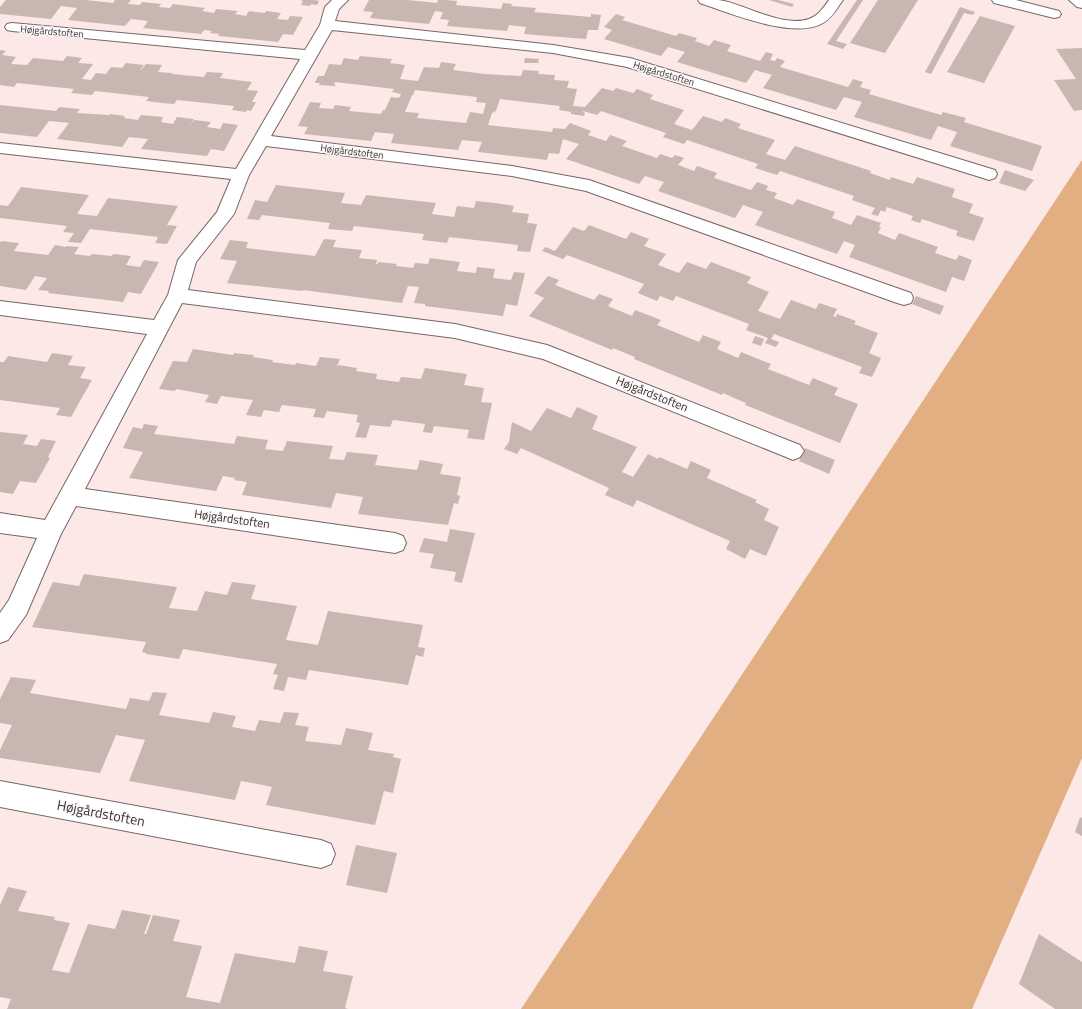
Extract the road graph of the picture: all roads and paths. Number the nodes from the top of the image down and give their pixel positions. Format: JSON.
{"nodes":[{"id":1,"x":341,"y":0,"type":"edge"},
{"id":2,"x":705,"y":0,"type":"edge"},
{"id":3,"x":836,"y":0,"type":"edge"},
{"id":4,"x":999,"y":0,"type":"edge"},
{"id":5,"x":1076,"y":0,"type":"edge"},
{"id":6,"x":1082,"y":4,"type":"edge"},
{"id":7,"x":1054,"y":14,"type":"dead end"},
{"id":8,"x":327,"y":25,"type":"junction"},
{"id":9,"x":12,"y":27,"type":"dead end"},
{"id":10,"x":308,"y":55,"type":"junction"},
{"id":11,"x":260,"y":140,"type":"junction"},
{"id":12,"x":0,"y":148,"type":"edge"},
{"id":13,"x":241,"y":174,"type":"junction"},
{"id":14,"x":989,"y":174,"type":"dead end"},
{"id":15,"x":177,"y":295,"type":"junction"},
{"id":16,"x":904,"y":298,"type":"dead end"},
{"id":17,"x":0,"y":308,"type":"edge"},
{"id":18,"x":159,"y":328,"type":"junction"},
{"id":19,"x":793,"y":451,"type":"dead end"},
{"id":20,"x":69,"y":496,"type":"junction"},
{"id":21,"x":0,"y":523,"type":"edge"},
{"id":22,"x":51,"y":531,"type":"junction"},
{"id":23,"x":395,"y":543,"type":"dead end"},
{"id":24,"x":0,"y":632,"type":"edge"},
{"id":25,"x":0,"y":794,"type":"edge"},
{"id":26,"x":321,"y":854,"type":"dead end"}],
"edges":[{"from":1,"to":8,"type":"street"},
{"from":2,"to":3,"type":"street"},
{"from":4,"to":7,"type":"street"},
{"from":5,"to":6,"type":"street"},
{"from":8,"to":10,"type":"street"},
{"from":8,"to":14,"type":"street","name":"Højgårdstoften"},
{"from":9,"to":10,"type":"street","name":"Højgårdstoften"},
{"from":10,"to":11,"type":"street"},
{"from":11,"to":13,"type":"street"},
{"from":11,"to":16,"type":"street","name":"Højgårdstoften"},
{"from":12,"to":13,"type":"street"},
{"from":13,"to":15,"type":"street"},
{"from":15,"to":18,"type":"street"},
{"from":15,"to":19,"type":"street","name":"Højgårdstoften"},
{"from":17,"to":18,"type":"street"},
{"from":18,"to":20,"type":"street"},
{"from":20,"to":22,"type":"street"},
{"from":20,"to":23,"type":"street","name":"Højgårdstoften"},
{"from":21,"to":22,"type":"street"},
{"from":22,"to":24,"type":"street"},
{"from":25,"to":26,"type":"street","name":"Højgårdstoften"}]}
